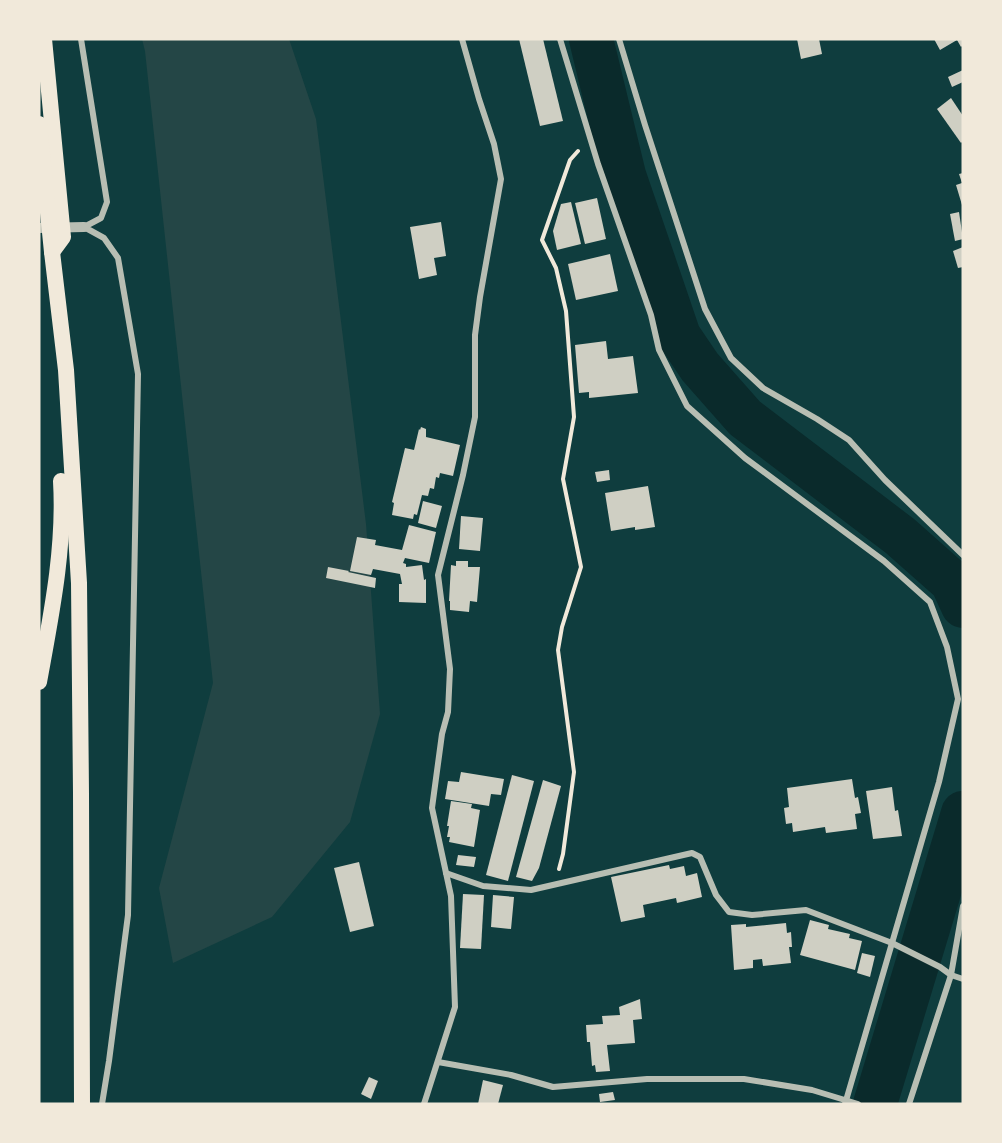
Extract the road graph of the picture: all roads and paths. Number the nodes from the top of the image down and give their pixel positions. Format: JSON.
{"nodes":[{"id":1,"x":44,"y":39,"type":"edge"},
{"id":2,"x":81,"y":39,"type":"edge"},
{"id":3,"x":462,"y":39,"type":"edge"},
{"id":4,"x":560,"y":39,"type":"edge"},
{"id":5,"x":619,"y":39,"type":"edge"},
{"id":6,"x":39,"y":124,"type":"edge"},
{"id":7,"x":590,"y":137,"type":"junction"},
{"id":8,"x":84,"y":227,"type":"junction"},
{"id":9,"x":39,"y":228,"type":"edge"},
{"id":10,"x":52,"y":252,"type":"junction"},
{"id":11,"x":66,"y":370,"type":"junction"},
{"id":12,"x":963,"y":555,"type":"edge"},
{"id":13,"x":39,"y":682,"type":"edge"},
{"id":14,"x":446,"y":873,"type":"junction"},
{"id":15,"x":556,"y":885,"type":"junction"},
{"id":16,"x":963,"y":906,"type":"edge"},
{"id":17,"x":892,"y":943,"type":"junction"},
{"id":18,"x":951,"y":975,"type":"junction"},
{"id":19,"x":963,"y":979,"type":"edge"},
{"id":20,"x":438,"y":1062,"type":"junction"},
{"id":21,"x":845,"y":1102,"type":"edge"},
{"id":22,"x":856,"y":1103,"type":"edge"},
{"id":23,"x":82,"y":1104,"type":"edge"},
{"id":24,"x":102,"y":1104,"type":"edge"},
{"id":25,"x":424,"y":1104,"type":"edge"},
{"id":26,"x":909,"y":1104,"type":"edge"}],
"edges":[{"from":1,"to":10,"type":"highway"},
{"from":2,"to":8,"type":"street"},
{"from":3,"to":14,"type":"street"},
{"from":4,"to":7,"type":"street"},
{"from":5,"to":12,"type":"street"},
{"from":6,"to":10,"type":"highway"},
{"from":7,"to":15,"type":"path"},
{"from":7,"to":17,"type":"street"},
{"from":8,"to":9,"type":"street"},
{"from":8,"to":24,"type":"street"},
{"from":10,"to":11,"type":"highway"},
{"from":11,"to":13,"type":"highway"},
{"from":11,"to":23,"type":"highway"},
{"from":14,"to":15,"type":"street"},
{"from":14,"to":20,"type":"street"},
{"from":15,"to":17,"type":"street"},
{"from":16,"to":18,"type":"street"},
{"from":17,"to":18,"type":"street"},
{"from":17,"to":21,"type":"street"},
{"from":18,"to":19,"type":"street"},
{"from":18,"to":26,"type":"street"},
{"from":20,"to":21,"type":"street"},
{"from":20,"to":25,"type":"street"},
{"from":21,"to":22,"type":"street"}]}
